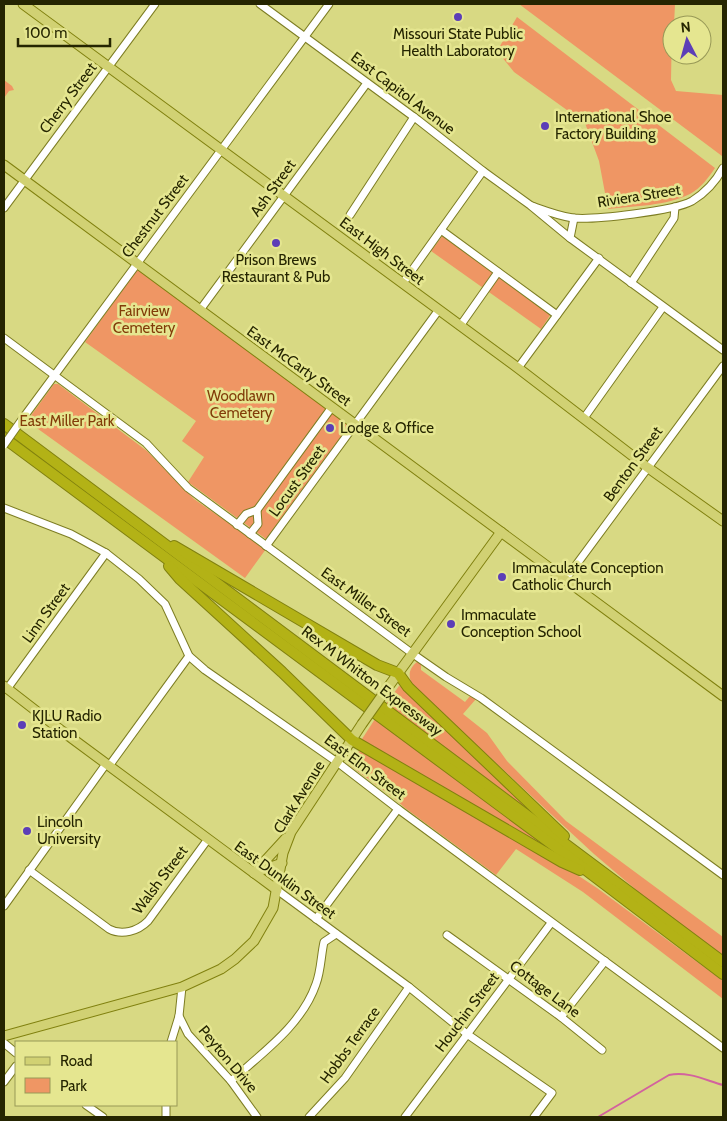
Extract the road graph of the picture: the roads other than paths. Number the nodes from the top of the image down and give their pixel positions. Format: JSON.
{"nodes":[{"id":1,"x":23,"y":4,"type":"edge"},
{"id":2,"x":155,"y":4,"type":"edge"},
{"id":3,"x":260,"y":4,"type":"edge"},
{"id":4,"x":329,"y":4,"type":"edge"},
{"id":5,"x":305,"y":37,"type":"junction"},
{"id":6,"x":109,"y":67,"type":"junction"},
{"id":7,"x":368,"y":83,"type":"junction"},
{"id":8,"x":414,"y":117,"type":"junction"},
{"id":9,"x":222,"y":149,"type":"junction"},
{"id":10,"x":4,"y":165,"type":"edge"},
{"id":11,"x":723,"y":168,"type":"edge"},
{"id":12,"x":484,"y":171,"type":"junction"},
{"id":13,"x":24,"y":180,"type":"junction"},
{"id":14,"x":284,"y":195,"type":"junction"},
{"id":15,"x":530,"y":205,"type":"junction"},
{"id":16,"x":675,"y":207,"type":"junction"},
{"id":17,"x":4,"y":208,"type":"edge"},
{"id":18,"x":350,"y":215,"type":"dead end"},
{"id":19,"x":574,"y":218,"type":"junction"},
{"id":20,"x":441,"y":230,"type":"junction"},
{"id":21,"x":570,"y":238,"type":"junction"},
{"id":22,"x":599,"y":258,"type":"junction"},
{"id":23,"x":137,"y":263,"type":"junction"},
{"id":24,"x":498,"y":272,"type":"junction"},
{"id":25,"x":403,"y":283,"type":"junction"},
{"id":26,"x":631,"y":283,"type":"junction"},
{"id":27,"x":664,"y":307,"type":"junction"},
{"id":28,"x":200,"y":310,"type":"junction"},
{"id":29,"x":438,"y":311,"type":"junction"},
{"id":30,"x":557,"y":315,"type":"junction"},
{"id":31,"x":460,"y":326,"type":"junction"},
{"id":32,"x":4,"y":338,"type":"edge"},
{"id":33,"x":723,"y":350,"type":"edge"},
{"id":34,"x":723,"y":366,"type":"edge"},
{"id":35,"x":518,"y":368,"type":"junction"},
{"id":36,"x":55,"y":375,"type":"junction"},
{"id":37,"x":332,"y":407,"type":"junction"},
{"id":38,"x":584,"y":418,"type":"junction"},
{"id":39,"x":4,"y":424,"type":"edge"},
{"id":40,"x":355,"y":424,"type":"junction"},
{"id":41,"x":4,"y":438,"type":"edge"},
{"id":42,"x":4,"y":445,"type":"edge"},
{"id":43,"x":648,"y":467,"type":"junction"},
{"id":44,"x":4,"y":508,"type":"edge"},
{"id":45,"x":257,"y":510,"type":"junction"},
{"id":46,"x":723,"y":521,"type":"edge"},
{"id":47,"x":237,"y":525,"type":"junction"},
{"id":48,"x":140,"y":527,"type":"junction"},
{"id":49,"x":501,"y":532,"type":"junction"},
{"id":50,"x":250,"y":534,"type":"junction"},
{"id":51,"x":266,"y":546,"type":"junction"},
{"id":52,"x":153,"y":548,"type":"junction"},
{"id":53,"x":106,"y":553,"type":"junction"},
{"id":54,"x":566,"y":580,"type":"junction"},
{"id":55,"x":413,"y":654,"type":"junction"},
{"id":56,"x":189,"y":656,"type":"junction"},
{"id":57,"x":398,"y":673,"type":"junction"},
{"id":58,"x":5,"y":688,"type":"edge"},
{"id":59,"x":723,"y":696,"type":"edge"},
{"id":60,"x":352,"y":740,"type":"junction"},
{"id":61,"x":337,"y":762,"type":"junction"},
{"id":62,"x":108,"y":765,"type":"junction"},
{"id":63,"x":398,"y":809,"type":"junction"},
{"id":64,"x":291,"y":832,"type":"junction"},
{"id":65,"x":208,"y":839,"type":"junction"},
{"id":66,"x":282,"y":863,"type":"junction"},
{"id":67,"x":29,"y":870,"type":"junction"},
{"id":68,"x":593,"y":870,"type":"junction"},
{"id":69,"x":254,"y":873,"type":"junction"},
{"id":70,"x":723,"y":875,"type":"edge"},
{"id":71,"x":277,"y":890,"type":"junction"},
{"id":72,"x":4,"y":906,"type":"edge"},
{"id":73,"x":319,"y":921,"type":"junction"},
{"id":74,"x":551,"y":923,"type":"junction"},
{"id":75,"x":336,"y":934,"type":"junction"},
{"id":76,"x":446,"y":934,"type":"dead end"},
{"id":77,"x":324,"y":942,"type":"junction"},
{"id":78,"x":605,"y":961,"type":"junction"},
{"id":79,"x":723,"y":962,"type":"edge"},
{"id":80,"x":723,"y":974,"type":"edge"},
{"id":81,"x":509,"y":979,"type":"junction"},
{"id":82,"x":182,"y":987,"type":"junction"},
{"id":83,"x":409,"y":987,"type":"junction"},
{"id":84,"x":179,"y":1016,"type":"junction"},
{"id":85,"x":560,"y":1017,"type":"junction"},
{"id":86,"x":467,"y":1034,"type":"junction"},
{"id":87,"x":4,"y":1036,"type":"edge"},
{"id":88,"x":171,"y":1041,"type":"edge"},
{"id":89,"x":4,"y":1043,"type":"edge"},
{"id":90,"x":723,"y":1048,"type":"edge"},
{"id":91,"x":602,"y":1050,"type":"dead end"},
{"id":92,"x":15,"y":1051,"type":"edge"},
{"id":93,"x":15,"y":1067,"type":"edge"},
{"id":94,"x":231,"y":1081,"type":"junction"},
{"id":95,"x":4,"y":1082,"type":"edge"},
{"id":96,"x":87,"y":1106,"type":"edge"},
{"id":97,"x":103,"y":1117,"type":"edge"},
{"id":98,"x":257,"y":1117,"type":"edge"},
{"id":99,"x":309,"y":1117,"type":"edge"},
{"id":100,"x":405,"y":1117,"type":"edge"},
{"id":101,"x":534,"y":1117,"type":"edge"}],
"edges":[{"from":1,"to":6,"type":"main road","name":"East High Street"},
{"from":2,"to":6,"type":"street","name":"Cherry Street"},
{"from":3,"to":5,"type":"street","name":"East Capitol Avenue"},
{"from":4,"to":5,"type":"street","name":"Chestnut Street"},
{"from":5,"to":7,"type":"street","name":"East Capitol Avenue"},
{"from":5,"to":9,"type":"street","name":"Chestnut Street"},
{"from":6,"to":9,"type":"main road","name":"East High Street"},
{"from":6,"to":13,"type":"street","name":"Cherry Street"},
{"from":7,"to":8,"type":"street","name":"East Capitol Avenue"},
{"from":7,"to":14,"type":"street","name":"Ash Street"},
{"from":8,"to":12,"type":"street","name":"East Capitol Avenue"},
{"from":8,"to":18,"type":"street"},
{"from":9,"to":14,"type":"main road","name":"East High Street"},
{"from":9,"to":23,"type":"street","name":"Chestnut Street"},
{"from":10,"to":13,"type":"main road","name":"East McCarty Street"},
{"from":11,"to":16,"type":"street","name":"Riviera Street"},
{"from":12,"to":15,"type":"street","name":"East Capitol Avenue"},
{"from":12,"to":20,"type":"street"},
{"from":13,"to":17,"type":"street","name":"Cherry Street"},
{"from":13,"to":23,"type":"main road","name":"East McCarty Street"},
{"from":14,"to":25,"type":"main road","name":"East High Street"},
{"from":14,"to":28,"type":"street","name":"Ash Street"},
{"from":15,"to":19,"type":"street","name":"East Capitol Avenue"},
{"from":15,"to":21,"type":"street","name":"East Capitol Avenue"},
{"from":16,"to":19,"type":"street","name":"Riviera Street"},
{"from":16,"to":26,"type":"street"},
{"from":19,"to":21,"type":"street"},
{"from":20,"to":24,"type":"street"},
{"from":20,"to":25,"type":"street"},
{"from":21,"to":22,"type":"street","name":"East Capitol Avenue"},
{"from":22,"to":26,"type":"street","name":"East Capitol Avenue"},
{"from":22,"to":30,"type":"street"},
{"from":23,"to":28,"type":"main road","name":"East McCarty Street"},
{"from":23,"to":36,"type":"street","name":"Chestnut Street"},
{"from":24,"to":30,"type":"street"},
{"from":24,"to":31,"type":"street"},
{"from":25,"to":29,"type":"main road","name":"East High Street"},
{"from":26,"to":27,"type":"street","name":"East Capitol Avenue"},
{"from":27,"to":33,"type":"street","name":"East Capitol Avenue"},
{"from":27,"to":38,"type":"street"},
{"from":28,"to":37,"type":"main road","name":"East McCarty Street"},
{"from":29,"to":31,"type":"main road","name":"East High Street"},
{"from":29,"to":40,"type":"street","name":"Locust Street"},
{"from":30,"to":35,"type":"street"},
{"from":31,"to":35,"type":"main road","name":"East High Street"},
{"from":32,"to":36,"type":"street","name":"East Miller Street"},
{"from":34,"to":43,"type":"street","name":"Benton Street"},
{"from":35,"to":38,"type":"main road","name":"East High Street"},
{"from":36,"to":42,"type":"street","name":"Chestnut Street","bridge":true},
{"from":36,"to":47,"type":"street","name":"East Miller Street"},
{"from":37,"to":40,"type":"main road","name":"East McCarty Street"},
{"from":37,"to":45,"type":"street"},
{"from":38,"to":43,"type":"main road","name":"East High Street"},
{"from":39,"to":48,"type":"highway","name":"Rex M Whitton Expressway"},
{"from":40,"to":49,"type":"main road","name":"East McCarty Street"},
{"from":40,"to":51,"type":"street","name":"Locust Street"},
{"from":41,"to":52,"type":"highway","name":"Rex M Whitton Expressway"},
{"from":43,"to":46,"type":"main road","name":"East High Street"},
{"from":43,"to":54,"type":"street","name":"Benton Street"},
{"from":44,"to":53,"type":"street","name":"East Elm Street"},
{"from":45,"to":47,"type":"street"},
{"from":45,"to":50,"type":"street"},
{"from":47,"to":50,"type":"street","name":"East Miller Street"},
{"from":48,"to":57,"type":"highway"},
{"from":48,"to":68,"type":"highway","name":"Rex M Whitton Expressway"},
{"from":49,"to":54,"type":"main road","name":"East McCarty Street"},
{"from":49,"to":55,"type":"main road","name":"Clark Avenue"},
{"from":50,"to":51,"type":"street","name":"East Miller Street"},
{"from":51,"to":55,"type":"street","name":"East Miller Street"},
{"from":52,"to":60,"type":"highway"},
{"from":52,"to":68,"type":"highway","name":"Rex M Whitton Expressway"},
{"from":53,"to":56,"type":"street","name":"East Elm Street"},
{"from":53,"to":58,"type":"street","name":"Linn Street"},
{"from":54,"to":59,"type":"main road","name":"East McCarty Street"},
{"from":55,"to":57,"type":"main road","name":"Clark Avenue"},
{"from":55,"to":70,"type":"street","name":"East Miller Street"},
{"from":56,"to":61,"type":"street","name":"East Elm Street"},
{"from":56,"to":62,"type":"street"},
{"from":57,"to":60,"type":"main road","name":"Clark Avenue","bridge":true},
{"from":57,"to":68,"type":"highway"},
{"from":58,"to":62,"type":"main road","name":"East Dunklin Street"},
{"from":60,"to":61,"type":"main road","name":"Clark Avenue"},
{"from":60,"to":68,"type":"highway"},
{"from":61,"to":63,"type":"street","name":"East Elm Street"},
{"from":61,"to":64,"type":"main road","name":"Clark Avenue"},
{"from":62,"to":65,"type":"main road","name":"East Dunklin Street"},
{"from":62,"to":67,"type":"street"},
{"from":63,"to":73,"type":"street"},
{"from":63,"to":74,"type":"street","name":"East Elm Street"},
{"from":64,"to":66,"type":"main road","name":"Clark Avenue"},
{"from":64,"to":69,"type":"main road"},
{"from":65,"to":67,"type":"street","name":"Walsh Street"},
{"from":65,"to":69,"type":"main road","name":"East Dunklin Street"},
{"from":66,"to":69,"type":"main road"},
{"from":66,"to":71,"type":"main road","name":"Clark Avenue"},
{"from":67,"to":72,"type":"street"},
{"from":68,"to":79,"type":"highway","name":"Rex M Whitton Expressway"},
{"from":68,"to":80,"type":"highway","name":"Rex M Whitton Expressway"},
{"from":69,"to":71,"type":"main road","name":"East Dunklin Street"},
{"from":71,"to":73,"type":"street","name":"East Dunklin Street"},
{"from":71,"to":82,"type":"main road","name":"Clark Avenue"},
{"from":73,"to":75,"type":"street","name":"East Dunklin Street"},
{"from":73,"to":77,"type":"street"},
{"from":74,"to":78,"type":"street","name":"East Elm Street"},
{"from":74,"to":81,"type":"street","name":"Houchin Street"},
{"from":75,"to":77,"type":"street"},
{"from":75,"to":83,"type":"street","name":"East Dunklin Street"},
{"from":76,"to":81,"type":"street","name":"Cottage Lane"},
{"from":77,"to":94,"type":"street"},
{"from":78,"to":85,"type":"street"},
{"from":78,"to":90,"type":"street","name":"East Elm Street"},
{"from":81,"to":85,"type":"street","name":"Cottage Lane"},
{"from":81,"to":86,"type":"street","name":"Houchin Street"},
{"from":82,"to":84,"type":"street"},
{"from":82,"to":87,"type":"main road","name":"Clark Avenue"},
{"from":83,"to":86,"type":"street","name":"East Dunklin Street"},
{"from":83,"to":99,"type":"street","name":"Hobbs Terrace"},
{"from":84,"to":88,"type":"street"},
{"from":84,"to":94,"type":"street","name":"Peyton Drive"},
{"from":85,"to":91,"type":"street","name":"Cottage Lane"},
{"from":86,"to":100,"type":"street","name":"Houchin Street"},
{"from":86,"to":101,"type":"street","name":"East Dunklin Street"},
{"from":89,"to":92,"type":"street"},
{"from":93,"to":95,"type":"street"},
{"from":94,"to":98,"type":"street","name":"Peyton Drive"},
{"from":96,"to":97,"type":"street"}]}
